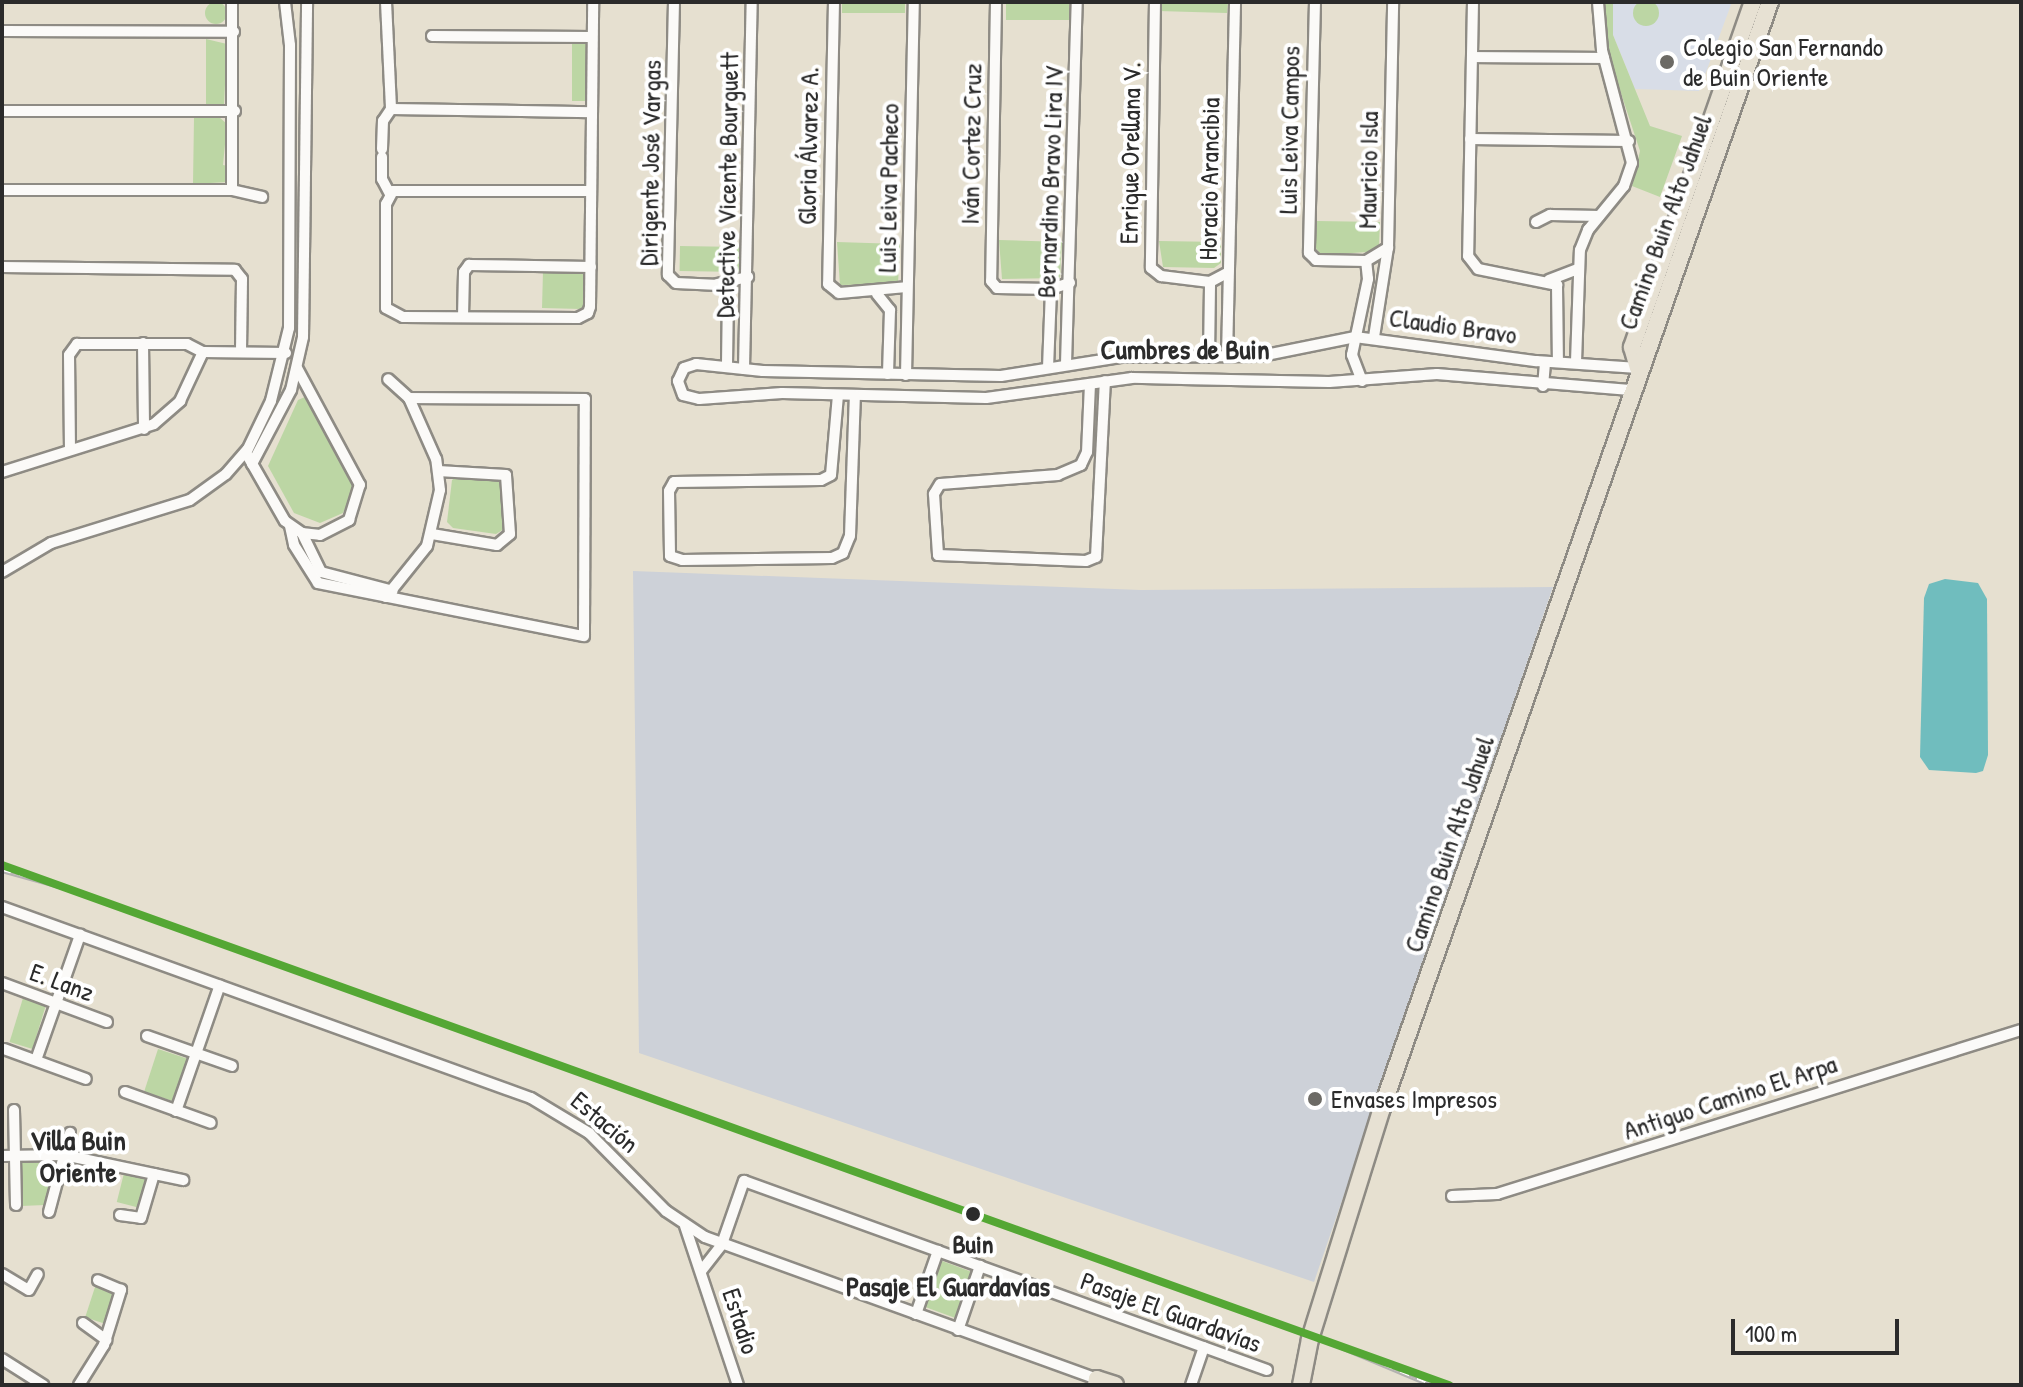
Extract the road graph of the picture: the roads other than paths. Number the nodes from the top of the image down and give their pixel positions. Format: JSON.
{"nodes":[{"id":1,"x":232,"y":2,"type":"edge"},
{"id":2,"x":285,"y":2,"type":"edge"},
{"id":3,"x":307,"y":2,"type":"edge"},
{"id":4,"x":386,"y":2,"type":"edge"},
{"id":5,"x":593,"y":2,"type":"edge"},
{"id":6,"x":674,"y":2,"type":"edge"},
{"id":7,"x":752,"y":2,"type":"edge"},
{"id":8,"x":834,"y":2,"type":"edge"},
{"id":9,"x":914,"y":2,"type":"edge"},
{"id":10,"x":996,"y":2,"type":"edge"},
{"id":11,"x":1077,"y":2,"type":"edge"},
{"id":12,"x":1155,"y":2,"type":"edge"},
{"id":13,"x":1235,"y":2,"type":"edge"},
{"id":14,"x":1315,"y":2,"type":"edge"},
{"id":15,"x":1393,"y":2,"type":"edge"},
{"id":16,"x":1473,"y":2,"type":"edge"},
{"id":17,"x":1598,"y":2,"type":"edge"},
{"id":18,"x":1753,"y":2,"type":"edge"},
{"id":19,"x":1770,"y":2,"type":"edge"},
{"id":20,"x":2,"y":31,"type":"edge"},
{"id":21,"x":234,"y":32,"type":"junction"},
{"id":22,"x":432,"y":36,"type":"dead end"},
{"id":23,"x":592,"y":37,"type":"junction"},
{"id":24,"x":1472,"y":57,"type":"junction"},
{"id":25,"x":1604,"y":58,"type":"junction"},
{"id":26,"x":391,"y":109,"type":"junction"},
{"id":27,"x":2,"y":111,"type":"edge"},
{"id":28,"x":235,"y":111,"type":"junction"},
{"id":29,"x":592,"y":112,"type":"junction"},
{"id":30,"x":1470,"y":139,"type":"junction"},
{"id":31,"x":1629,"y":141,"type":"junction"},
{"id":32,"x":2,"y":190,"type":"edge"},
{"id":33,"x":232,"y":190,"type":"junction"},
{"id":34,"x":591,"y":191,"type":"junction"},
{"id":35,"x":390,"y":194,"type":"junction"},
{"id":36,"x":262,"y":197,"type":"dead end"},
{"id":37,"x":1599,"y":216,"type":"junction"},
{"id":38,"x":1536,"y":222,"type":"dead end"},
{"id":39,"x":1388,"y":248,"type":"junction"},
{"id":40,"x":1366,"y":261,"type":"junction"},
{"id":41,"x":2,"y":267,"type":"edge"},
{"id":42,"x":591,"y":267,"type":"junction"},
{"id":43,"x":1577,"y":269,"type":"junction"},
{"id":44,"x":1229,"y":272,"type":"junction"},
{"id":45,"x":748,"y":277,"type":"junction"},
{"id":46,"x":1549,"y":280,"type":"junction"},
{"id":47,"x":1210,"y":282,"type":"junction"},
{"id":48,"x":1070,"y":283,"type":"junction"},
{"id":49,"x":715,"y":284,"type":"junction"},
{"id":50,"x":907,"y":287,"type":"junction"},
{"id":51,"x":726,"y":289,"type":"joint"},
{"id":52,"x":1051,"y":289,"type":"junction"},
{"id":53,"x":875,"y":294,"type":"junction"},
{"id":54,"x":304,"y":295,"type":"junction"},
{"id":55,"x":290,"y":296,"type":"junction"},
{"id":56,"x":463,"y":317,"type":"junction"},
{"id":57,"x":1355,"y":337,"type":"junction"},
{"id":58,"x":1374,"y":337,"type":"junction"},
{"id":59,"x":143,"y":343,"type":"junction"},
{"id":60,"x":203,"y":352,"type":"junction"},
{"id":61,"x":241,"y":352,"type":"junction"},
{"id":62,"x":286,"y":353,"type":"junction"},
{"id":63,"x":1121,"y":357,"type":"junction"},
{"id":64,"x":1209,"y":357,"type":"junction"},
{"id":65,"x":1227,"y":357,"type":"junction"},
{"id":66,"x":1545,"y":362,"type":"junction"},
{"id":67,"x":1558,"y":362,"type":"junction"},
{"id":68,"x":1576,"y":362,"type":"junction"},
{"id":69,"x":1066,"y":364,"type":"junction"},
{"id":70,"x":727,"y":367,"type":"junction"},
{"id":71,"x":297,"y":368,"type":"junction"},
{"id":72,"x":1048,"y":368,"type":"junction"},
{"id":73,"x":1638,"y":368,"type":"junction"},
{"id":74,"x":744,"y":369,"type":"junction"},
{"id":75,"x":782,"y":371,"type":"junction"},
{"id":76,"x":888,"y":374,"type":"junction"},
{"id":77,"x":906,"y":375,"type":"junction"},
{"id":78,"x":960,"y":376,"type":"junction"},
{"id":79,"x":388,"y":379,"type":"dead end"},
{"id":80,"x":1125,"y":379,"type":"junction"},
{"id":81,"x":1105,"y":381,"type":"junction"},
{"id":82,"x":1362,"y":381,"type":"junction"},
{"id":83,"x":1090,"y":384,"type":"junction"},
{"id":84,"x":1543,"y":386,"type":"junction"},
{"id":85,"x":1630,"y":390,"type":"junction"},
{"id":86,"x":782,"y":393,"type":"junction"},
{"id":87,"x":838,"y":395,"type":"junction"},
{"id":88,"x":855,"y":395,"type":"junction"},
{"id":89,"x":409,"y":398,"type":"junction"},
{"id":90,"x":959,"y":398,"type":"junction"},
{"id":91,"x":144,"y":429,"type":"junction"},
{"id":92,"x":70,"y":450,"type":"junction"},
{"id":93,"x":247,"y":450,"type":"junction"},
{"id":94,"x":252,"y":464,"type":"junction"},
{"id":95,"x":1081,"y":465,"type":"junction"},
{"id":96,"x":438,"y":471,"type":"junction"},
{"id":97,"x":852,"y":471,"type":"junction"},
{"id":98,"x":2,"y":472,"type":"edge"},
{"id":99,"x":832,"y":472,"type":"junction"},
{"id":100,"x":1103,"y":474,"type":"junction"},
{"id":101,"x":851,"y":492,"type":"junction"},
{"id":102,"x":290,"y":526,"type":"junction"},
{"id":103,"x":302,"y":533,"type":"junction"},
{"id":104,"x":432,"y":534,"type":"junction"},
{"id":105,"x":2,"y":572,"type":"edge"},
{"id":106,"x":390,"y":594,"type":"junction"},
{"id":107,"x":2,"y":907,"type":"edge"},
{"id":108,"x":80,"y":935,"type":"junction"},
{"id":109,"x":2,"y":983,"type":"edge"},
{"id":110,"x":220,"y":985,"type":"junction"},
{"id":111,"x":56,"y":1003,"type":"junction"},
{"id":112,"x":107,"y":1022,"type":"dead end"},
{"id":113,"x":2021,"y":1030,"type":"edge"},
{"id":114,"x":147,"y":1036,"type":"dead end"},
{"id":115,"x":4,"y":1049,"type":"edge"},
{"id":116,"x":197,"y":1053,"type":"junction"},
{"id":117,"x":36,"y":1060,"type":"junction"},
{"id":118,"x":232,"y":1066,"type":"dead end"},
{"id":119,"x":86,"y":1079,"type":"dead end"},
{"id":120,"x":125,"y":1092,"type":"dead end"},
{"id":121,"x":14,"y":1110,"type":"dead end"},
{"id":122,"x":176,"y":1111,"type":"junction"},
{"id":123,"x":211,"y":1123,"type":"dead end"},
{"id":124,"x":70,"y":1133,"type":"dead end"},
{"id":125,"x":64,"y":1155,"type":"junction"},
{"id":126,"x":2,"y":1156,"type":"edge"},
{"id":127,"x":15,"y":1156,"type":"junction"},
{"id":128,"x":154,"y":1174,"type":"junction"},
{"id":129,"x":183,"y":1180,"type":"dead end"},
{"id":130,"x":744,"y":1181,"type":"joint"},
{"id":131,"x":1452,"y":1196,"type":"dead end"},
{"id":132,"x":16,"y":1205,"type":"dead end"},
{"id":133,"x":49,"y":1212,"type":"dead end"},
{"id":134,"x":120,"y":1215,"type":"dead end"},
{"id":135,"x":685,"y":1226,"type":"junction"},
{"id":136,"x":722,"y":1244,"type":"junction"},
{"id":137,"x":938,"y":1251,"type":"junction"},
{"id":138,"x":980,"y":1266,"type":"junction"},
{"id":139,"x":702,"y":1270,"type":"junction"},
{"id":140,"x":2,"y":1274,"type":"edge"},
{"id":141,"x":38,"y":1274,"type":"dead end"},
{"id":142,"x":98,"y":1280,"type":"dead end"},
{"id":143,"x":916,"y":1314,"type":"junction"},
{"id":144,"x":83,"y":1323,"type":"dead end"},
{"id":145,"x":958,"y":1330,"type":"junction"},
{"id":146,"x":106,"y":1340,"type":"junction"},
{"id":147,"x":1204,"y":1347,"type":"junction"},
{"id":148,"x":2,"y":1359,"type":"edge"},
{"id":149,"x":1267,"y":1370,"type":"dead end"},
{"id":150,"x":1096,"y":1382,"type":"edge"},
{"id":151,"x":43,"y":1385,"type":"edge"},
{"id":152,"x":79,"y":1385,"type":"edge"},
{"id":153,"x":738,"y":1385,"type":"edge"},
{"id":154,"x":1115,"y":1385,"type":"edge"},
{"id":155,"x":1191,"y":1385,"type":"edge"},
{"id":156,"x":1301,"y":1385,"type":"edge"}],
"edges":[{"from":1,"to":21,"type":"street"},
{"from":2,"to":55,"type":"street"},
{"from":3,"to":54,"type":"street"},
{"from":4,"to":26,"type":"street"},
{"from":5,"to":23,"type":"street"},
{"from":6,"to":49,"type":"street","name":"Dirigente José Vargas"},
{"from":7,"to":45,"type":"street","name":"Detective Vicente Bourguett"},
{"from":8,"to":53,"type":"street","name":"Gloria Álvarez A."},
{"from":9,"to":50,"type":"street","name":"Luis Leiva Pacheco"},
{"from":10,"to":52,"type":"street","name":"Iván Cortez Cruz"},
{"from":11,"to":48,"type":"street","name":"Bernardino Bravo Lira IV"},
{"from":12,"to":47,"type":"street","name":"Enrique Orellana V."},
{"from":13,"to":44,"type":"street","name":"Horacio Arancibia"},
{"from":14,"to":40,"type":"street","name":"Luis Leiva Campos"},
{"from":15,"to":39,"type":"street","name":"Mauricio Isla"},
{"from":16,"to":24,"type":"street"},
{"from":17,"to":25,"type":"street"},
{"from":18,"to":73,"type":"main road","name":"Camino Buin Alto Jahuel"},
{"from":19,"to":73,"type":"main road","name":"Camino Buin Alto Jahuel"},
{"from":20,"to":21,"type":"street"},
{"from":21,"to":28,"type":"street"},
{"from":22,"to":23,"type":"street"},
{"from":23,"to":29,"type":"street"},
{"from":24,"to":25,"type":"street"},
{"from":24,"to":30,"type":"street"},
{"from":25,"to":31,"type":"street"},
{"from":26,"to":29,"type":"street"},
{"from":26,"to":35,"type":"street"},
{"from":27,"to":28,"type":"street"},
{"from":28,"to":33,"type":"street"},
{"from":29,"to":34,"type":"street"},
{"from":30,"to":31,"type":"street"},
{"from":30,"to":46,"type":"street"},
{"from":31,"to":37,"type":"street"},
{"from":32,"to":33,"type":"street"},
{"from":33,"to":36,"type":"street"},
{"from":34,"to":35,"type":"street"},
{"from":34,"to":42,"type":"street"},
{"from":35,"to":56,"type":"street"},
{"from":37,"to":38,"type":"street"},
{"from":37,"to":43,"type":"street"},
{"from":39,"to":40,"type":"street"},
{"from":39,"to":58,"type":"street","name":"Mauricio Isla"},
{"from":40,"to":57,"type":"street","name":"Mauricio Isla"},
{"from":41,"to":61,"type":"street"},
{"from":42,"to":56,"type":"street"},
{"from":42,"to":56,"type":"street"},
{"from":43,"to":46,"type":"street"},
{"from":43,"to":68,"type":"street"},
{"from":44,"to":47,"type":"street"},
{"from":44,"to":65,"type":"street","name":"Horacio Arancibia"},
{"from":45,"to":49,"type":"street","name":"Dirigente José Vargas"},
{"from":45,"to":74,"type":"street","name":"Detective Vicente Bourguett"},
{"from":46,"to":67,"type":"street"},
{"from":47,"to":64,"type":"street","name":"Horacio Arancibia"},
{"from":48,"to":52,"type":"street"},
{"from":48,"to":69,"type":"street","name":"Bernardino Bravo Lira IV"},
{"from":49,"to":51,"type":"street","name":"Dirigente José Vargas"},
{"from":50,"to":53,"type":"street"},
{"from":50,"to":77,"type":"street","name":"Luis Leiva Pacheco"},
{"from":51,"to":70,"type":"street","name":"Detective Vicente Bourguett"},
{"from":52,"to":72,"type":"street","name":"Bernardino Bravo Lira IV"},
{"from":53,"to":76,"type":"street","name":"Luis Leiva Pacheco"},
{"from":54,"to":55,"type":"street"},
{"from":54,"to":71,"type":"street"},
{"from":55,"to":62,"type":"street"},
{"from":57,"to":58,"type":"street","name":"Claudio Bravo"},
{"from":57,"to":65,"type":"street","name":"Claudio Bravo"},
{"from":57,"to":82,"type":"street","name":"Claudio Bravo"},
{"from":58,"to":66,"type":"street","name":"Claudio Bravo"},
{"from":59,"to":60,"type":"street"},
{"from":59,"to":91,"type":"street"},
{"from":59,"to":92,"type":"street"},
{"from":60,"to":61,"type":"street"},
{"from":60,"to":91,"type":"street"},
{"from":61,"to":62,"type":"street"},
{"from":62,"to":93,"type":"street"},
{"from":63,"to":64,"type":"street","name":"Claudio Bravo"},
{"from":63,"to":69,"type":"street","name":"Claudio Bravo"},
{"from":63,"to":80,"type":"street"},
{"from":64,"to":65,"type":"street","name":"Claudio Bravo"},
{"from":66,"to":67,"type":"street","name":"Claudio Bravo"},
{"from":66,"to":84,"type":"street","name":"Claudio Bravo"},
{"from":67,"to":68,"type":"street","name":"Claudio Bravo"},
{"from":68,"to":73,"type":"street","name":"Claudio Bravo"},
{"from":69,"to":72,"type":"street","name":"Claudio Bravo"},
{"from":70,"to":74,"type":"street","name":"Claudio Bravo"},
{"from":70,"to":86,"type":"street","name":"Claudio Bravo"},
{"from":71,"to":94,"type":"street"},
{"from":71,"to":103,"type":"street"},
{"from":72,"to":78,"type":"street","name":"Claudio Bravo"},
{"from":73,"to":85,"type":"main road","name":"Camino Buin Alto Jahuel"},
{"from":74,"to":75,"type":"street","name":"Claudio Bravo"},
{"from":75,"to":76,"type":"street","name":"Claudio Bravo"},
{"from":75,"to":86,"type":"street"},
{"from":76,"to":77,"type":"street","name":"Claudio Bravo"},
{"from":77,"to":78,"type":"street","name":"Claudio Bravo"},
{"from":78,"to":90,"type":"street"},
{"from":79,"to":89,"type":"street"},
{"from":80,"to":81,"type":"street","name":"Claudio Bravo"},
{"from":80,"to":82,"type":"street","name":"Claudio Bravo"},
{"from":81,"to":83,"type":"street","name":"Claudio Bravo"},
{"from":81,"to":100,"type":"street"},
{"from":82,"to":84,"type":"street","name":"Claudio Bravo"},
{"from":83,"to":90,"type":"street","name":"Claudio Bravo"},
{"from":83,"to":95,"type":"street"},
{"from":84,"to":85,"type":"street","name":"Claudio Bravo"},
{"from":85,"to":156,"type":"main road","name":"Camino Buin Alto Jahuel"},
{"from":86,"to":87,"type":"street","name":"Claudio Bravo"},
{"from":87,"to":88,"type":"street","name":"Claudio Bravo"},
{"from":87,"to":99,"type":"street"},
{"from":88,"to":90,"type":"street","name":"Claudio Bravo"},
{"from":88,"to":97,"type":"street"},
{"from":89,"to":96,"type":"street"},
{"from":89,"to":106,"type":"street"},
{"from":91,"to":92,"type":"street"},
{"from":92,"to":98,"type":"street"},
{"from":93,"to":94,"type":"street"},
{"from":93,"to":105,"type":"street"},
{"from":94,"to":102,"type":"street"},
{"from":95,"to":100,"type":"street"},
{"from":95,"to":100,"type":"street"},
{"from":96,"to":104,"type":"street"},
{"from":96,"to":104,"type":"street"},
{"from":97,"to":99,"type":"street"},
{"from":97,"to":101,"type":"street"},
{"from":99,"to":101,"type":"street"},
{"from":99,"to":101,"type":"street"},
{"from":102,"to":103,"type":"street"},
{"from":102,"to":106,"type":"street"},
{"from":103,"to":106,"type":"street"},
{"from":104,"to":106,"type":"street"},
{"from":107,"to":108,"type":"street","name":"Estación"},
{"from":108,"to":110,"type":"street","name":"Estación"},
{"from":108,"to":111,"type":"street"},
{"from":109,"to":111,"type":"street","name":"E. Lanz"},
{"from":110,"to":116,"type":"street"},
{"from":110,"to":135,"type":"street","name":"Estación"},
{"from":111,"to":112,"type":"street","name":"E. Lanz"},
{"from":111,"to":117,"type":"street"},
{"from":113,"to":131,"type":"street","name":"Antiguo Camino El Arpa"},
{"from":114,"to":116,"type":"street"},
{"from":115,"to":117,"type":"street"},
{"from":116,"to":118,"type":"street"},
{"from":116,"to":122,"type":"street"},
{"from":117,"to":119,"type":"street"},
{"from":120,"to":122,"type":"street"},
{"from":121,"to":127,"type":"street"},
{"from":122,"to":123,"type":"street"},
{"from":124,"to":125,"type":"street"},
{"from":125,"to":127,"type":"street"},
{"from":125,"to":128,"type":"street"},
{"from":125,"to":133,"type":"street"},
{"from":126,"to":127,"type":"street"},
{"from":127,"to":132,"type":"street"},
{"from":128,"to":129,"type":"street"},
{"from":128,"to":134,"type":"street"},
{"from":130,"to":136,"type":"street","name":"Estadio"},
{"from":130,"to":137,"type":"street","name":"Pasaje El Guardavías"},
{"from":135,"to":136,"type":"street","name":"Estación"},
{"from":135,"to":139,"type":"street","name":"Estadio"},
{"from":136,"to":139,"type":"street","name":"Estadio"},
{"from":136,"to":143,"type":"street","name":"Estación"},
{"from":137,"to":138,"type":"street","name":"Pasaje El Guardavías"},
{"from":137,"to":143,"type":"street"},
{"from":138,"to":145,"type":"street"},
{"from":138,"to":147,"type":"street","name":"Pasaje El Guardavías"},
{"from":139,"to":153,"type":"street","name":"Estadio"},
{"from":140,"to":141,"type":"street"},
{"from":142,"to":146,"type":"street"},
{"from":143,"to":145,"type":"street","name":"Estación"},
{"from":144,"to":146,"type":"street"},
{"from":145,"to":150,"type":"street","name":"Estación"},
{"from":146,"to":152,"type":"street"},
{"from":147,"to":149,"type":"street","name":"Pasaje El Guardavías"},
{"from":147,"to":155,"type":"street"},
{"from":148,"to":151,"type":"street"},
{"from":150,"to":154,"type":"main road","name":"Estación"}]}
